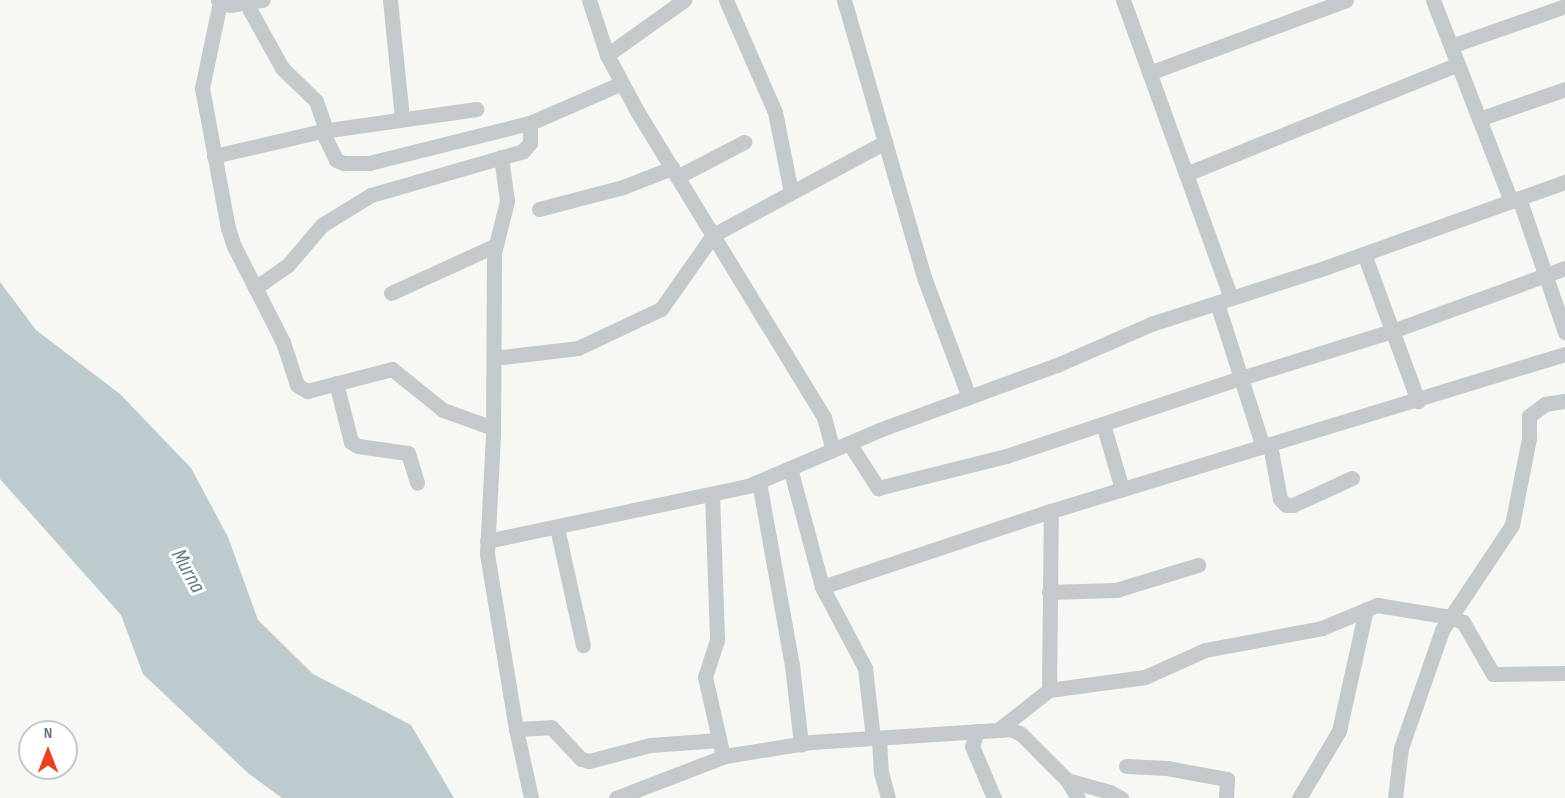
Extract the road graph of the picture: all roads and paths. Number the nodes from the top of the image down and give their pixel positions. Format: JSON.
{"nodes":[{"id":1,"x":262,"y":0,"type":"edge"},
{"id":2,"x":390,"y":0,"type":"edge"},
{"id":3,"x":589,"y":0,"type":"edge"},
{"id":4,"x":684,"y":0,"type":"edge"},
{"id":5,"x":726,"y":0,"type":"edge"},
{"id":6,"x":844,"y":0,"type":"edge"},
{"id":7,"x":1123,"y":0,"type":"edge"},
{"id":8,"x":1346,"y":0,"type":"edge"},
{"id":9,"x":1433,"y":0,"type":"edge"},
{"id":10,"x":219,"y":1,"type":"edge"},
{"id":11,"x":246,"y":3,"type":"junction"},
{"id":12,"x":1565,"y":6,"type":"edge"},
{"id":13,"x":1451,"y":46,"type":"junction"},
{"id":14,"x":607,"y":55,"type":"junction"},
{"id":15,"x":1458,"y":64,"type":"junction"},
{"id":16,"x":1149,"y":73,"type":"junction"},
{"id":17,"x":622,"y":83,"type":"junction"},
{"id":18,"x":1565,"y":89,"type":"edge"},
{"id":19,"x":476,"y":109,"type":"dead end"},
{"id":20,"x":1479,"y":118,"type":"junction"},
{"id":21,"x":402,"y":119,"type":"junction"},
{"id":22,"x":530,"y":123,"type":"junction"},
{"id":23,"x":324,"y":130,"type":"junction"},
{"id":24,"x":744,"y":142,"type":"dead end"},
{"id":25,"x":885,"y":142,"type":"junction"},
{"id":26,"x":214,"y":156,"type":"junction"},
{"id":27,"x":501,"y":158,"type":"junction"},
{"id":28,"x":674,"y":172,"type":"junction"},
{"id":29,"x":1186,"y":174,"type":"junction"},
{"id":30,"x":1565,"y":182,"type":"edge"},
{"id":31,"x":791,"y":192,"type":"junction"},
{"id":32,"x":1515,"y":200,"type":"junction"},
{"id":33,"x":539,"y":209,"type":"dead end"},
{"id":34,"x":713,"y":235,"type":"junction"},
{"id":35,"x":494,"y":246,"type":"junction"},
{"id":36,"x":1364,"y":254,"type":"junction"},
{"id":37,"x":1565,"y":268,"type":"edge"},
{"id":38,"x":1545,"y":274,"type":"junction"},
{"id":39,"x":255,"y":288,"type":"junction"},
{"id":40,"x":391,"y":293,"type":"dead end"},
{"id":41,"x":1224,"y":300,"type":"junction"},
{"id":42,"x":1392,"y":331,"type":"junction"},
{"id":43,"x":1565,"y":332,"type":"edge"},
{"id":44,"x":494,"y":358,"type":"junction"},
{"id":45,"x":1563,"y":360,"type":"edge"},
{"id":46,"x":1241,"y":378,"type":"junction"},
{"id":47,"x":336,"y":383,"type":"junction"},
{"id":48,"x":969,"y":397,"type":"junction"},
{"id":49,"x":1565,"y":400,"type":"edge"},
{"id":50,"x":1418,"y":401,"type":"junction"},
{"id":51,"x":1103,"y":424,"type":"junction"},
{"id":52,"x":494,"y":428,"type":"junction"},
{"id":53,"x":849,"y":443,"type":"junction"},
{"id":54,"x":1266,"y":446,"type":"junction"},
{"id":55,"x":833,"y":450,"type":"junction"},
{"id":56,"x":790,"y":468,"type":"junction"},
{"id":57,"x":1352,"y":478,"type":"dead end"},
{"id":58,"x":759,"y":482,"type":"junction"},
{"id":59,"x":417,"y":483,"type":"dead end"},
{"id":60,"x":1122,"y":489,"type":"junction"},
{"id":61,"x":712,"y":494,"type":"junction"},
{"id":62,"x":1051,"y":511,"type":"junction"},
{"id":63,"x":556,"y":528,"type":"junction"},
{"id":64,"x":487,"y":541,"type":"junction"},
{"id":65,"x":1198,"y":565,"type":"dead end"},
{"id":66,"x":822,"y":586,"type":"junction"},
{"id":67,"x":1049,"y":592,"type":"junction"},
{"id":68,"x":1366,"y":609,"type":"junction"},
{"id":69,"x":1450,"y":617,"type":"junction"},
{"id":70,"x":583,"y":645,"type":"dead end"},
{"id":71,"x":1565,"y":673,"type":"edge"},
{"id":72,"x":1049,"y":690,"type":"junction"},
{"id":73,"x":516,"y":729,"type":"junction"},
{"id":74,"x":998,"y":730,"type":"junction"},
{"id":75,"x":977,"y":731,"type":"junction"},
{"id":76,"x":876,"y":738,"type":"junction"},
{"id":77,"x":719,"y":740,"type":"junction"},
{"id":78,"x":801,"y":744,"type":"junction"},
{"id":79,"x":723,"y":756,"type":"junction"},
{"id":80,"x":1126,"y":766,"type":"dead end"},
{"id":81,"x":1067,"y":780,"type":"junction"},
{"id":82,"x":531,"y":798,"type":"edge"},
{"id":83,"x":616,"y":798,"type":"edge"},
{"id":84,"x":888,"y":798,"type":"edge"},
{"id":85,"x":994,"y":798,"type":"edge"},
{"id":86,"x":1078,"y":798,"type":"edge"},
{"id":87,"x":1121,"y":798,"type":"edge"},
{"id":88,"x":1226,"y":798,"type":"edge"},
{"id":89,"x":1299,"y":798,"type":"edge"},
{"id":90,"x":1395,"y":798,"type":"edge"}],
"edges":[{"from":1,"to":11,"type":"street"},
{"from":2,"to":21,"type":"street"},
{"from":3,"to":14,"type":"street"},
{"from":4,"to":14,"type":"street"},
{"from":5,"to":31,"type":"street"},
{"from":6,"to":25,"type":"street"},
{"from":7,"to":16,"type":"street"},
{"from":8,"to":16,"type":"street"},
{"from":9,"to":13,"type":"street"},
{"from":10,"to":11,"type":"street"},
{"from":10,"to":26,"type":"street"},
{"from":11,"to":23,"type":"street"},
{"from":12,"to":13,"type":"street"},
{"from":13,"to":15,"type":"street"},
{"from":14,"to":17,"type":"street"},
{"from":15,"to":20,"type":"street"},
{"from":15,"to":29,"type":"street"},
{"from":16,"to":29,"type":"street"},
{"from":17,"to":22,"type":"street"},
{"from":17,"to":28,"type":"street"},
{"from":18,"to":20,"type":"street"},
{"from":19,"to":21,"type":"street"},
{"from":20,"to":32,"type":"street"},
{"from":21,"to":23,"type":"street"},
{"from":22,"to":23,"type":"street"},
{"from":22,"to":27,"type":"street"},
{"from":23,"to":26,"type":"street"},
{"from":24,"to":28,"type":"street"},
{"from":25,"to":31,"type":"street"},
{"from":25,"to":48,"type":"street"},
{"from":26,"to":39,"type":"street"},
{"from":27,"to":35,"type":"street"},
{"from":27,"to":39,"type":"street"},
{"from":28,"to":33,"type":"street"},
{"from":28,"to":34,"type":"street"},
{"from":29,"to":41,"type":"street"},
{"from":30,"to":32,"type":"street"},
{"from":31,"to":34,"type":"street"},
{"from":32,"to":36,"type":"street"},
{"from":32,"to":38,"type":"street"},
{"from":34,"to":44,"type":"street"},
{"from":34,"to":55,"type":"street"},
{"from":35,"to":40,"type":"street"},
{"from":35,"to":44,"type":"street"},
{"from":36,"to":41,"type":"street"},
{"from":36,"to":42,"type":"street"},
{"from":37,"to":38,"type":"street"},
{"from":38,"to":42,"type":"street"},
{"from":38,"to":43,"type":"street"},
{"from":39,"to":47,"type":"street"},
{"from":41,"to":46,"type":"street"},
{"from":41,"to":48,"type":"street"},
{"from":42,"to":46,"type":"street"},
{"from":42,"to":50,"type":"street"},
{"from":44,"to":52,"type":"street"},
{"from":45,"to":50,"type":"street"},
{"from":46,"to":51,"type":"street"},
{"from":46,"to":54,"type":"street"},
{"from":47,"to":52,"type":"street"},
{"from":47,"to":59,"type":"street"},
{"from":48,"to":53,"type":"street"},
{"from":49,"to":69,"type":"street"},
{"from":50,"to":54,"type":"street"},
{"from":51,"to":53,"type":"street"},
{"from":51,"to":60,"type":"street"},
{"from":52,"to":64,"type":"street"},
{"from":53,"to":55,"type":"street"},
{"from":54,"to":57,"type":"street"},
{"from":54,"to":60,"type":"street"},
{"from":55,"to":56,"type":"street"},
{"from":56,"to":58,"type":"street"},
{"from":56,"to":66,"type":"street"},
{"from":58,"to":61,"type":"street"},
{"from":58,"to":78,"type":"street"},
{"from":60,"to":62,"type":"street"},
{"from":61,"to":63,"type":"street"},
{"from":61,"to":77,"type":"street"},
{"from":62,"to":66,"type":"street"},
{"from":62,"to":67,"type":"street"},
{"from":63,"to":64,"type":"street"},
{"from":63,"to":70,"type":"street"},
{"from":64,"to":73,"type":"street"},
{"from":65,"to":67,"type":"street"},
{"from":66,"to":76,"type":"street"},
{"from":67,"to":72,"type":"street"},
{"from":68,"to":69,"type":"street"},
{"from":68,"to":72,"type":"street"},
{"from":68,"to":89,"type":"street"},
{"from":69,"to":71,"type":"street"},
{"from":69,"to":90,"type":"street"},
{"from":72,"to":74,"type":"street"},
{"from":73,"to":77,"type":"street"},
{"from":73,"to":82,"type":"street"},
{"from":74,"to":75,"type":"street"},
{"from":74,"to":81,"type":"street"},
{"from":75,"to":76,"type":"street"},
{"from":75,"to":85,"type":"street"},
{"from":76,"to":78,"type":"street"},
{"from":76,"to":84,"type":"street"},
{"from":77,"to":79,"type":"street"},
{"from":78,"to":79,"type":"street"},
{"from":79,"to":83,"type":"street"},
{"from":80,"to":88,"type":"street"},
{"from":81,"to":86,"type":"street"},
{"from":81,"to":87,"type":"street"}]}
